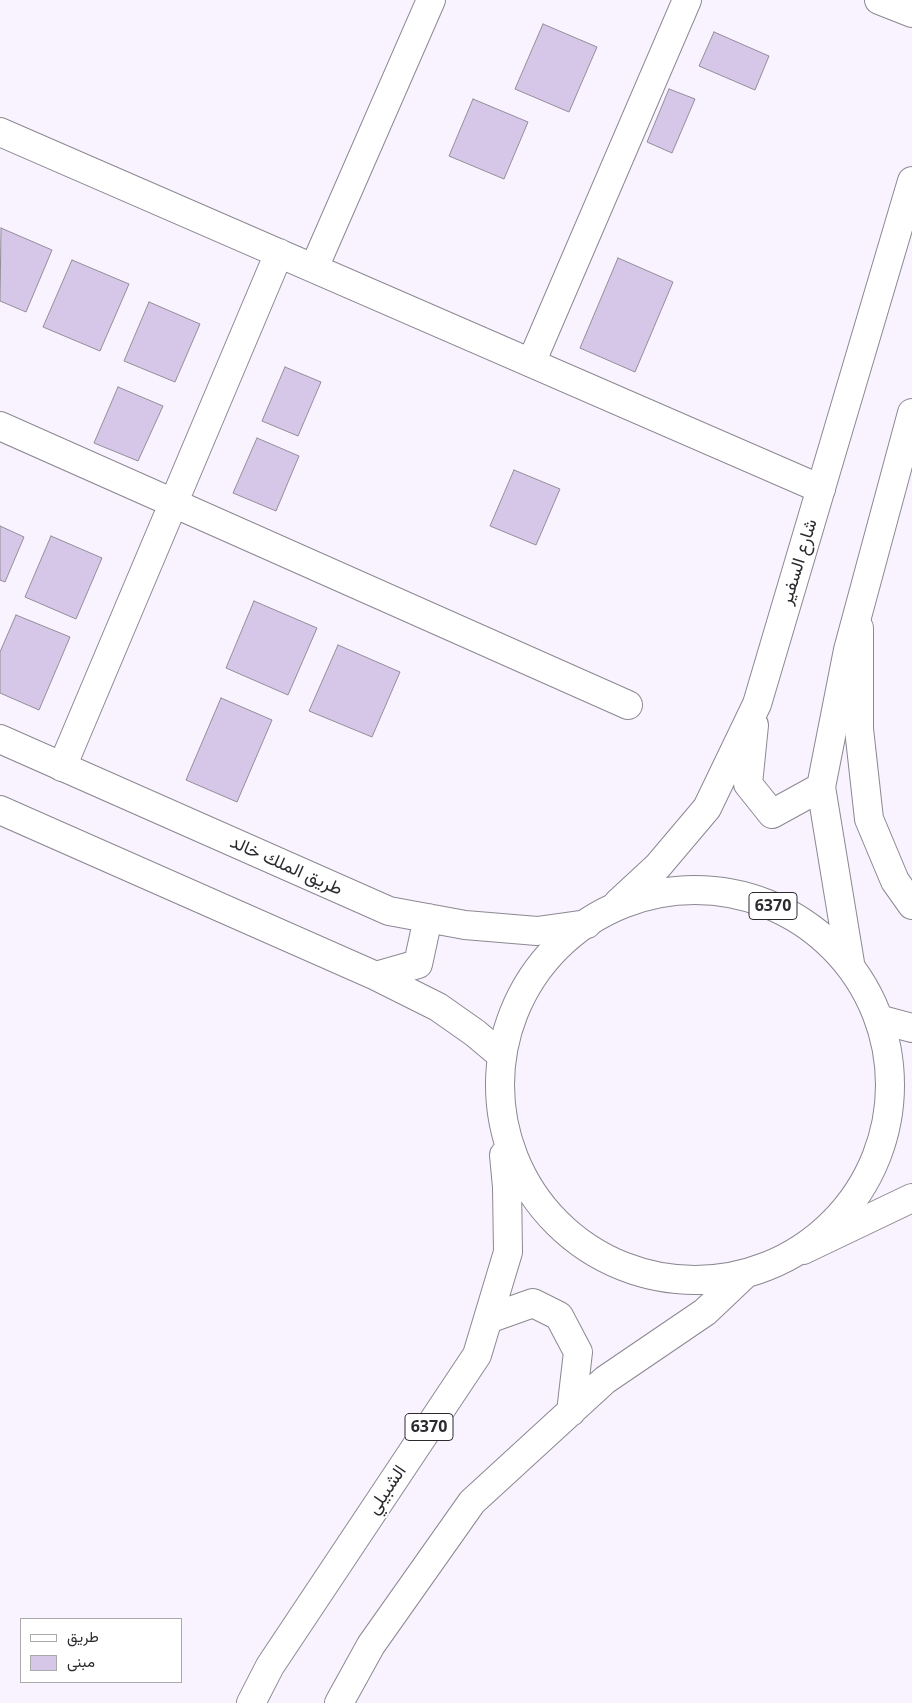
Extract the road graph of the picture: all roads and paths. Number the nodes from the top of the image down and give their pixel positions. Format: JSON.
{"nodes":[{"id":1,"x":431,"y":0,"type":"edge"},
{"id":2,"x":687,"y":0,"type":"edge"},
{"id":3,"x":879,"y":0,"type":"edge"},
{"id":4,"x":912,"y":14,"type":"edge"},
{"id":5,"x":0,"y":132,"type":"edge"},
{"id":6,"x":912,"y":181,"type":"edge"},
{"id":7,"x":279,"y":253,"type":"junction"},
{"id":8,"x":314,"y":268,"type":"junction"},
{"id":9,"x":531,"y":363,"type":"junction"},
{"id":10,"x":912,"y":413,"type":"edge"},
{"id":11,"x":0,"y":426,"type":"edge"},
{"id":12,"x":820,"y":488,"type":"junction"},
{"id":13,"x":173,"y":503,"type":"junction"},
{"id":14,"x":859,"y":609,"type":"junction"},
{"id":15,"x":757,"y":704,"type":"junction"},
{"id":16,"x":628,"y":705,"type":"dead end"},
{"id":17,"x":0,"y":740,"type":"edge"},
{"id":18,"x":62,"y":767,"type":"junction"},
{"id":19,"x":821,"y":787,"type":"junction"},
{"id":20,"x":0,"y":810,"type":"edge"},
{"id":21,"x":615,"y":905,"type":"junction"},
{"id":22,"x":912,"y":905,"type":"edge"},
{"id":23,"x":428,"y":918,"type":"junction"},
{"id":24,"x":587,"y":924,"type":"junction"},
{"id":25,"x":850,"y":963,"type":"junction"},
{"id":26,"x":376,"y":976,"type":"junction"},
{"id":27,"x":882,"y":1020,"type":"junction"},
{"id":28,"x":912,"y":1028,"type":"edge"},
{"id":29,"x":500,"y":1054,"type":"junction"},
{"id":30,"x":501,"y":1119,"type":"junction"},
{"id":31,"x":912,"y":1198,"type":"edge"},
{"id":32,"x":803,"y":1250,"type":"junction"},
{"id":33,"x":743,"y":1276,"type":"junction"},
{"id":34,"x":488,"y":1319,"type":"junction"},
{"id":35,"x":571,"y":1412,"type":"junction"},
{"id":36,"x":251,"y":1703,"type":"edge"},
{"id":37,"x":339,"y":1703,"type":"edge"}],
"edges":[{"from":1,"to":8,"type":"street"},
{"from":2,"to":9,"type":"street"},
{"from":3,"to":4,"type":"street"},
{"from":5,"to":7,"type":"street"},
{"from":6,"to":12,"type":"street","name":"شارع السفير","number":"6370"},
{"from":7,"to":8,"type":"street"},
{"from":7,"to":13,"type":"street"},
{"from":8,"to":9,"type":"street"},
{"from":9,"to":12,"type":"street"},
{"from":10,"to":14,"type":"street","number":"6370"},
{"from":11,"to":13,"type":"street"},
{"from":12,"to":15,"type":"street","name":"شارع السفير","number":"6370"},
{"from":13,"to":16,"type":"street"},
{"from":13,"to":18,"type":"street"},
{"from":14,"to":19,"type":"street","number":"6370"},
{"from":14,"to":22,"type":"street"},
{"from":15,"to":19,"type":"street"},
{"from":15,"to":21,"type":"street","name":"شارع السفير","number":"6370"},
{"from":17,"to":18,"type":"street","name":"طريق الملك خالد"},
{"from":18,"to":23,"type":"street","name":"طريق الملك خالد"},
{"from":19,"to":25,"type":"street","number":"6370"},
{"from":20,"to":26,"type":"street"},
{"from":21,"to":24,"type":"street","number":"6370"},
{"from":21,"to":25,"type":"street","number":"6370"},
{"from":23,"to":24,"type":"street","name":"طريق الملك خالد"},
{"from":23,"to":26,"type":"street"},
{"from":24,"to":29,"type":"street","number":"6370"},
{"from":25,"to":27,"type":"street","number":"6370"},
{"from":26,"to":29,"type":"street"},
{"from":27,"to":28,"type":"street"},
{"from":27,"to":32,"type":"street","number":"6370"},
{"from":29,"to":30,"type":"street","number":"6370"},
{"from":30,"to":33,"type":"street","number":"6370"},
{"from":30,"to":34,"type":"street","name":"الشبيلي","number":"6370"},
{"from":31,"to":32,"type":"street"},
{"from":32,"to":33,"type":"street","number":"6370"},
{"from":33,"to":35,"type":"street","number":"6370"},
{"from":34,"to":35,"type":"street"},
{"from":34,"to":36,"type":"street","name":"الشبيلي","number":"6370"},
{"from":35,"to":37,"type":"street","number":"6370"}]}
